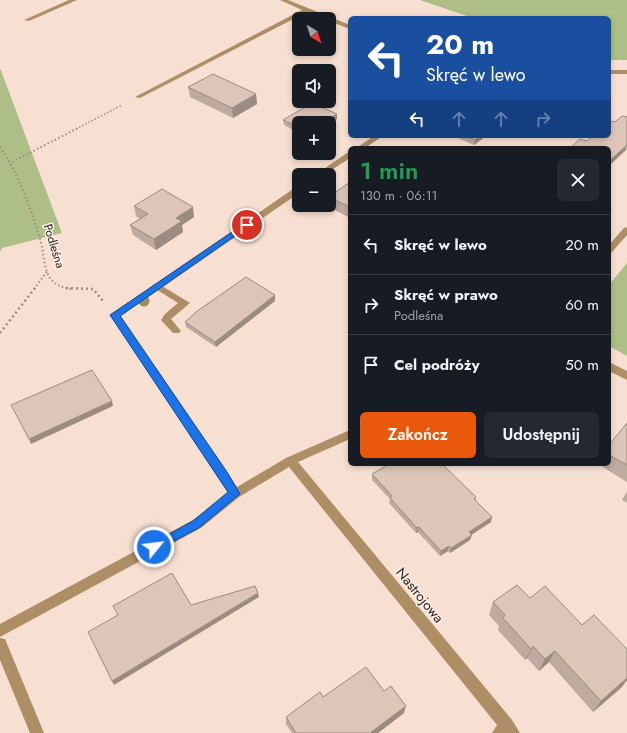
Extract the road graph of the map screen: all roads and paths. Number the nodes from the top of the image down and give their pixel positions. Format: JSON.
{"nodes":[{"id":1,"x":74,"y":0,"type":"edge"},
{"id":2,"x":283,"y":0,"type":"edge"},
{"id":3,"x":307,"y":10,"type":"junction"},
{"id":4,"x":27,"y":20,"type":"dead end"},
{"id":5,"x":348,"y":26,"type":"edge"},
{"id":6,"x":611,"y":72,"type":"edge"},
{"id":7,"x":627,"y":72,"type":"edge"},
{"id":8,"x":138,"y":97,"type":"joint"},
{"id":9,"x":376,"y":138,"type":"edge"},
{"id":10,"x":363,"y":146,"type":"edge"},
{"id":11,"x":0,"y":147,"type":"edge"},
{"id":12,"x":348,"y":156,"type":"edge"},
{"id":13,"x":12,"y":162,"type":"junction"},
{"id":14,"x":330,"y":168,"type":"edge"},
{"id":15,"x":292,"y":194,"type":"edge"},
{"id":16,"x":627,"y":230,"type":"edge"},
{"id":17,"x":611,"y":248,"type":"edge"},
{"id":18,"x":48,"y":270,"type":"junction"},
{"id":19,"x":157,"y":286,"type":"junction"},
{"id":20,"x":114,"y":315,"type":"junction"},
{"id":21,"x":176,"y":331,"type":"dead end"},
{"id":22,"x":0,"y":333,"type":"edge"},
{"id":23,"x":611,"y":367,"type":"edge"},
{"id":24,"x":627,"y":376,"type":"edge"},
{"id":25,"x":348,"y":435,"type":"edge"},
{"id":26,"x":290,"y":461,"type":"junction"},
{"id":27,"x":235,"y":494,"type":"junction"},
{"id":28,"x":0,"y":631,"type":"edge"},
{"id":29,"x":0,"y":644,"type":"edge"},
{"id":30,"x":506,"y":730,"type":"edge"},
{"id":31,"x":37,"y":733,"type":"edge"}],
"edges":[{"from":1,"to":4,"type":"street"},
{"from":2,"to":3,"type":"street"},
{"from":3,"to":5,"type":"street"},
{"from":3,"to":8,"type":"street"},
{"from":6,"to":7,"type":"street"},
{"from":8,"to":13,"type":"path"},
{"from":9,"to":10,"type":"street"},
{"from":11,"to":13,"type":"path","name":"Podleśna"},
{"from":12,"to":14,"type":"street"},
{"from":13,"to":18,"type":"path","name":"Podleśna"},
{"from":15,"to":19,"type":"street"},
{"from":16,"to":17,"type":"street"},
{"from":18,"to":20,"type":"path","name":"Podleśna"},
{"from":18,"to":22,"type":"path"},
{"from":19,"to":20,"type":"street"},
{"from":19,"to":21,"type":"street"},
{"from":20,"to":27,"type":"street"},
{"from":23,"to":24,"type":"street"},
{"from":25,"to":26,"type":"street"},
{"from":26,"to":27,"type":"street"},
{"from":26,"to":30,"type":"street","name":"Nastrojowa"},
{"from":27,"to":28,"type":"street"},
{"from":29,"to":31,"type":"street"}]}
